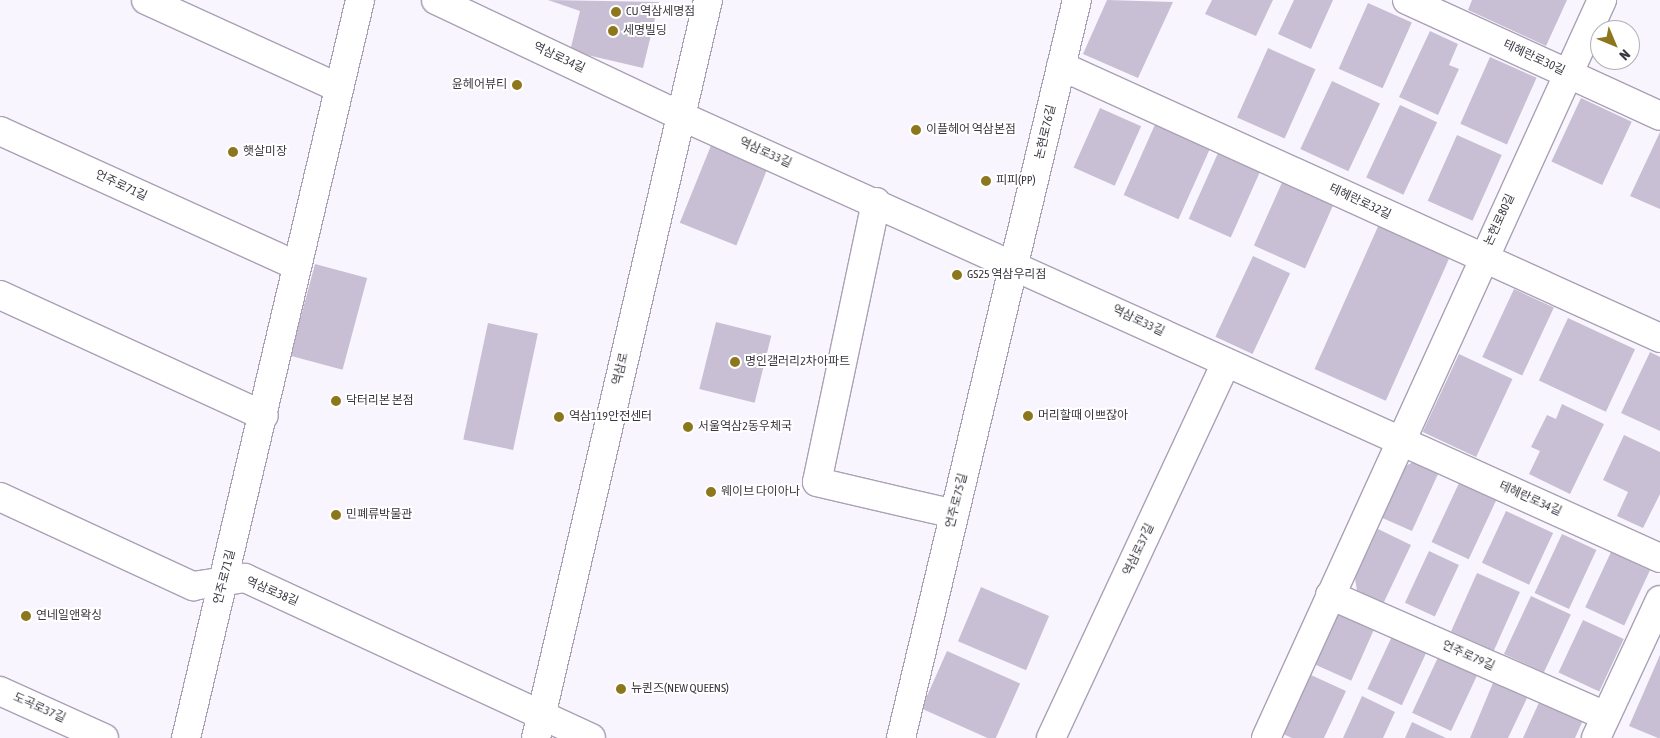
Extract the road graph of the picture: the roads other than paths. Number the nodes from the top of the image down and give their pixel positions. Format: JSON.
{"nodes":[{"id":1,"x":146,"y":0,"type":"edge"},
{"id":2,"x":360,"y":0,"type":"edge"},
{"id":3,"x":436,"y":0,"type":"edge"},
{"id":4,"x":708,"y":0,"type":"edge"},
{"id":5,"x":1078,"y":0,"type":"edge"},
{"id":6,"x":1407,"y":0,"type":"edge"},
{"id":7,"x":1602,"y":0,"type":"edge"},
{"id":8,"x":1061,"y":66,"type":"junction"},
{"id":9,"x":1568,"y":74,"type":"junction"},
{"id":10,"x":339,"y":88,"type":"junction"},
{"id":11,"x":681,"y":116,"type":"junction"},
{"id":12,"x":1660,"y":116,"type":"edge"},
{"id":13,"x":0,"y":131,"type":"edge"},
{"id":14,"x":876,"y":202,"type":"junction"},
{"id":15,"x":1482,"y":258,"type":"junction"},
{"id":16,"x":1015,"y":264,"type":"junction"},
{"id":17,"x":297,"y":266,"type":"junction"},
{"id":18,"x":0,"y":296,"type":"edge"},
{"id":19,"x":1660,"y":338,"type":"edge"},
{"id":20,"x":1226,"y":363,"type":"junction"},
{"id":21,"x":264,"y":416,"type":"junction"},
{"id":22,"x":1400,"y":441,"type":"junction"},
{"id":23,"x":0,"y":497,"type":"edge"},
{"id":24,"x":954,"y":514,"type":"junction"},
{"id":25,"x":1660,"y":558,"type":"edge"},
{"id":26,"x":223,"y":585,"type":"junction"},
{"id":27,"x":1330,"y":595,"type":"junction"},
{"id":28,"x":1660,"y":600,"type":"edge"},
{"id":29,"x":0,"y":691,"type":"edge"},
{"id":30,"x":538,"y":727,"type":"edge"},
{"id":31,"x":1601,"y":727,"type":"edge"},
{"id":32,"x":104,"y":738,"type":"edge"},
{"id":33,"x":186,"y":738,"type":"edge"},
{"id":34,"x":591,"y":738,"type":"edge"},
{"id":35,"x":901,"y":738,"type":"edge"},
{"id":36,"x":1051,"y":738,"type":"edge"},
{"id":37,"x":1266,"y":738,"type":"edge"}],
"edges":[{"from":1,"to":10,"type":"street"},
{"from":2,"to":10,"type":"street","name":"언주로71길"},
{"from":3,"to":11,"type":"street","name":"역삼로34길"},
{"from":4,"to":11,"type":"street","name":"역삼로"},
{"from":5,"to":8,"type":"street","name":"논현로76길"},
{"from":6,"to":9,"type":"street","name":"테헤란로30길"},
{"from":7,"to":9,"type":"street","name":"논현로80길"},
{"from":8,"to":15,"type":"street","name":"테헤란로32길"},
{"from":8,"to":16,"type":"street","name":"논현로76길"},
{"from":9,"to":12,"type":"street","name":"테헤란로30길"},
{"from":9,"to":15,"type":"street","name":"논현로80길"},
{"from":10,"to":17,"type":"street","name":"언주로71길"},
{"from":11,"to":14,"type":"street","name":"역삼로33길"},
{"from":11,"to":30,"type":"street","name":"역삼로"},
{"from":13,"to":17,"type":"street","name":"언주로71길"},
{"from":14,"to":16,"type":"street","name":"역삼로33길"},
{"from":14,"to":24,"type":"street"},
{"from":15,"to":19,"type":"street","name":"테헤란로32길"},
{"from":15,"to":22,"type":"street","name":"논현로80길"},
{"from":16,"to":20,"type":"street","name":"역삼로33길"},
{"from":16,"to":24,"type":"street","name":"언주로75길"},
{"from":17,"to":21,"type":"street","name":"언주로71길"},
{"from":18,"to":21,"type":"street"},
{"from":20,"to":22,"type":"street","name":"역삼로33길"},
{"from":20,"to":36,"type":"street","name":"역삼로37길"},
{"from":21,"to":26,"type":"street","name":"언주로71길"},
{"from":22,"to":25,"type":"street","name":"테헤란로34길"},
{"from":22,"to":27,"type":"street"},
{"from":23,"to":26,"type":"street","name":"역삼로38길"},
{"from":24,"to":35,"type":"street","name":"언주로75길"},
{"from":26,"to":30,"type":"street","name":"역삼로38길"},
{"from":26,"to":33,"type":"street","name":"언주로71길"},
{"from":27,"to":31,"type":"street","name":"언주로79길"},
{"from":27,"to":37,"type":"street"},
{"from":28,"to":31,"type":"street"},
{"from":29,"to":32,"type":"street","name":"도곡로37길"},
{"from":30,"to":34,"type":"street"}]}
